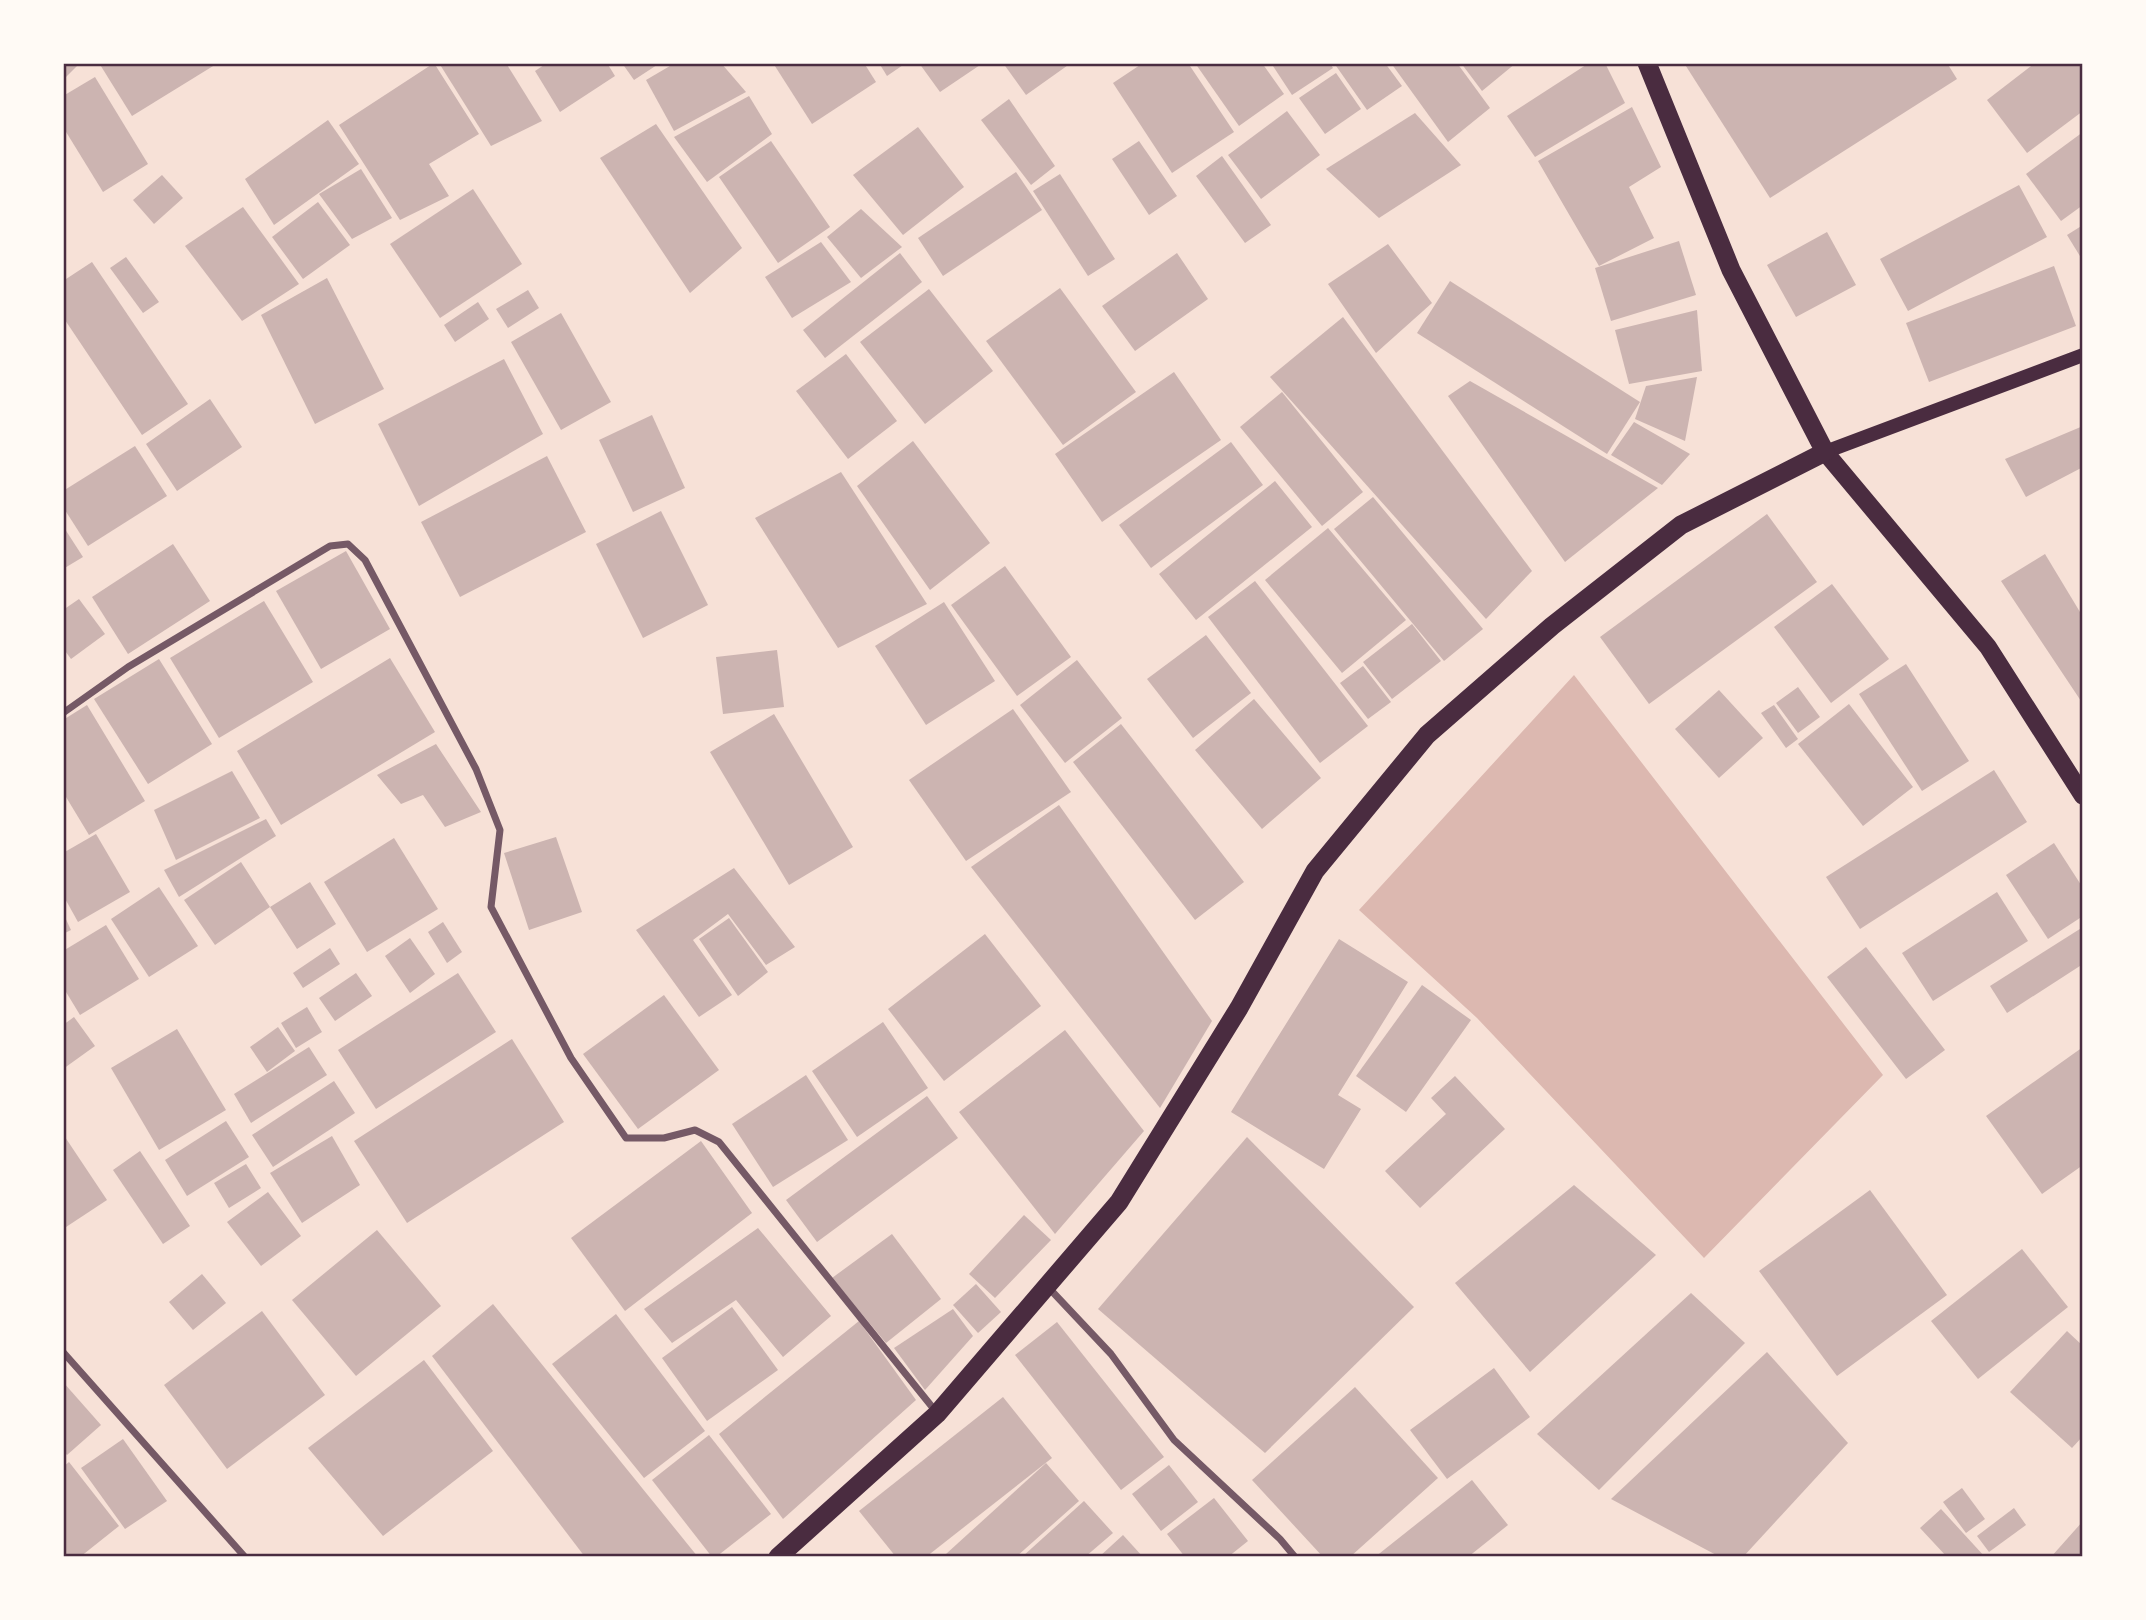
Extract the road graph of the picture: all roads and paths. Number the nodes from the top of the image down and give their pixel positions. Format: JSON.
{"nodes":[{"id":1,"x":1647,"y":63,"type":"edge"},
{"id":2,"x":2083,"y":355,"type":"edge"},
{"id":3,"x":1825,"y":453,"type":"junction"},
{"id":4,"x":63,"y":713,"type":"edge"},
{"id":5,"x":2083,"y":796,"type":"edge"},
{"id":6,"x":1047,"y":1285,"type":"junction"},
{"id":7,"x":63,"y":1352,"type":"edge"},
{"id":8,"x":937,"y":1414,"type":"junction"},
{"id":9,"x":245,"y":1557,"type":"edge"},
{"id":10,"x":778,"y":1557,"type":"edge"},
{"id":11,"x":1295,"y":1557,"type":"edge"}],
"edges":[{"from":1,"to":3,"type":"highway"},
{"from":2,"to":3,"type":"main road"},
{"from":3,"to":5,"type":"main road"},
{"from":3,"to":6,"type":"highway"},
{"from":4,"to":8,"type":"street"},
{"from":6,"to":8,"type":"highway"},
{"from":6,"to":11,"type":"street"},
{"from":7,"to":9,"type":"street"},
{"from":8,"to":10,"type":"highway"}]}
